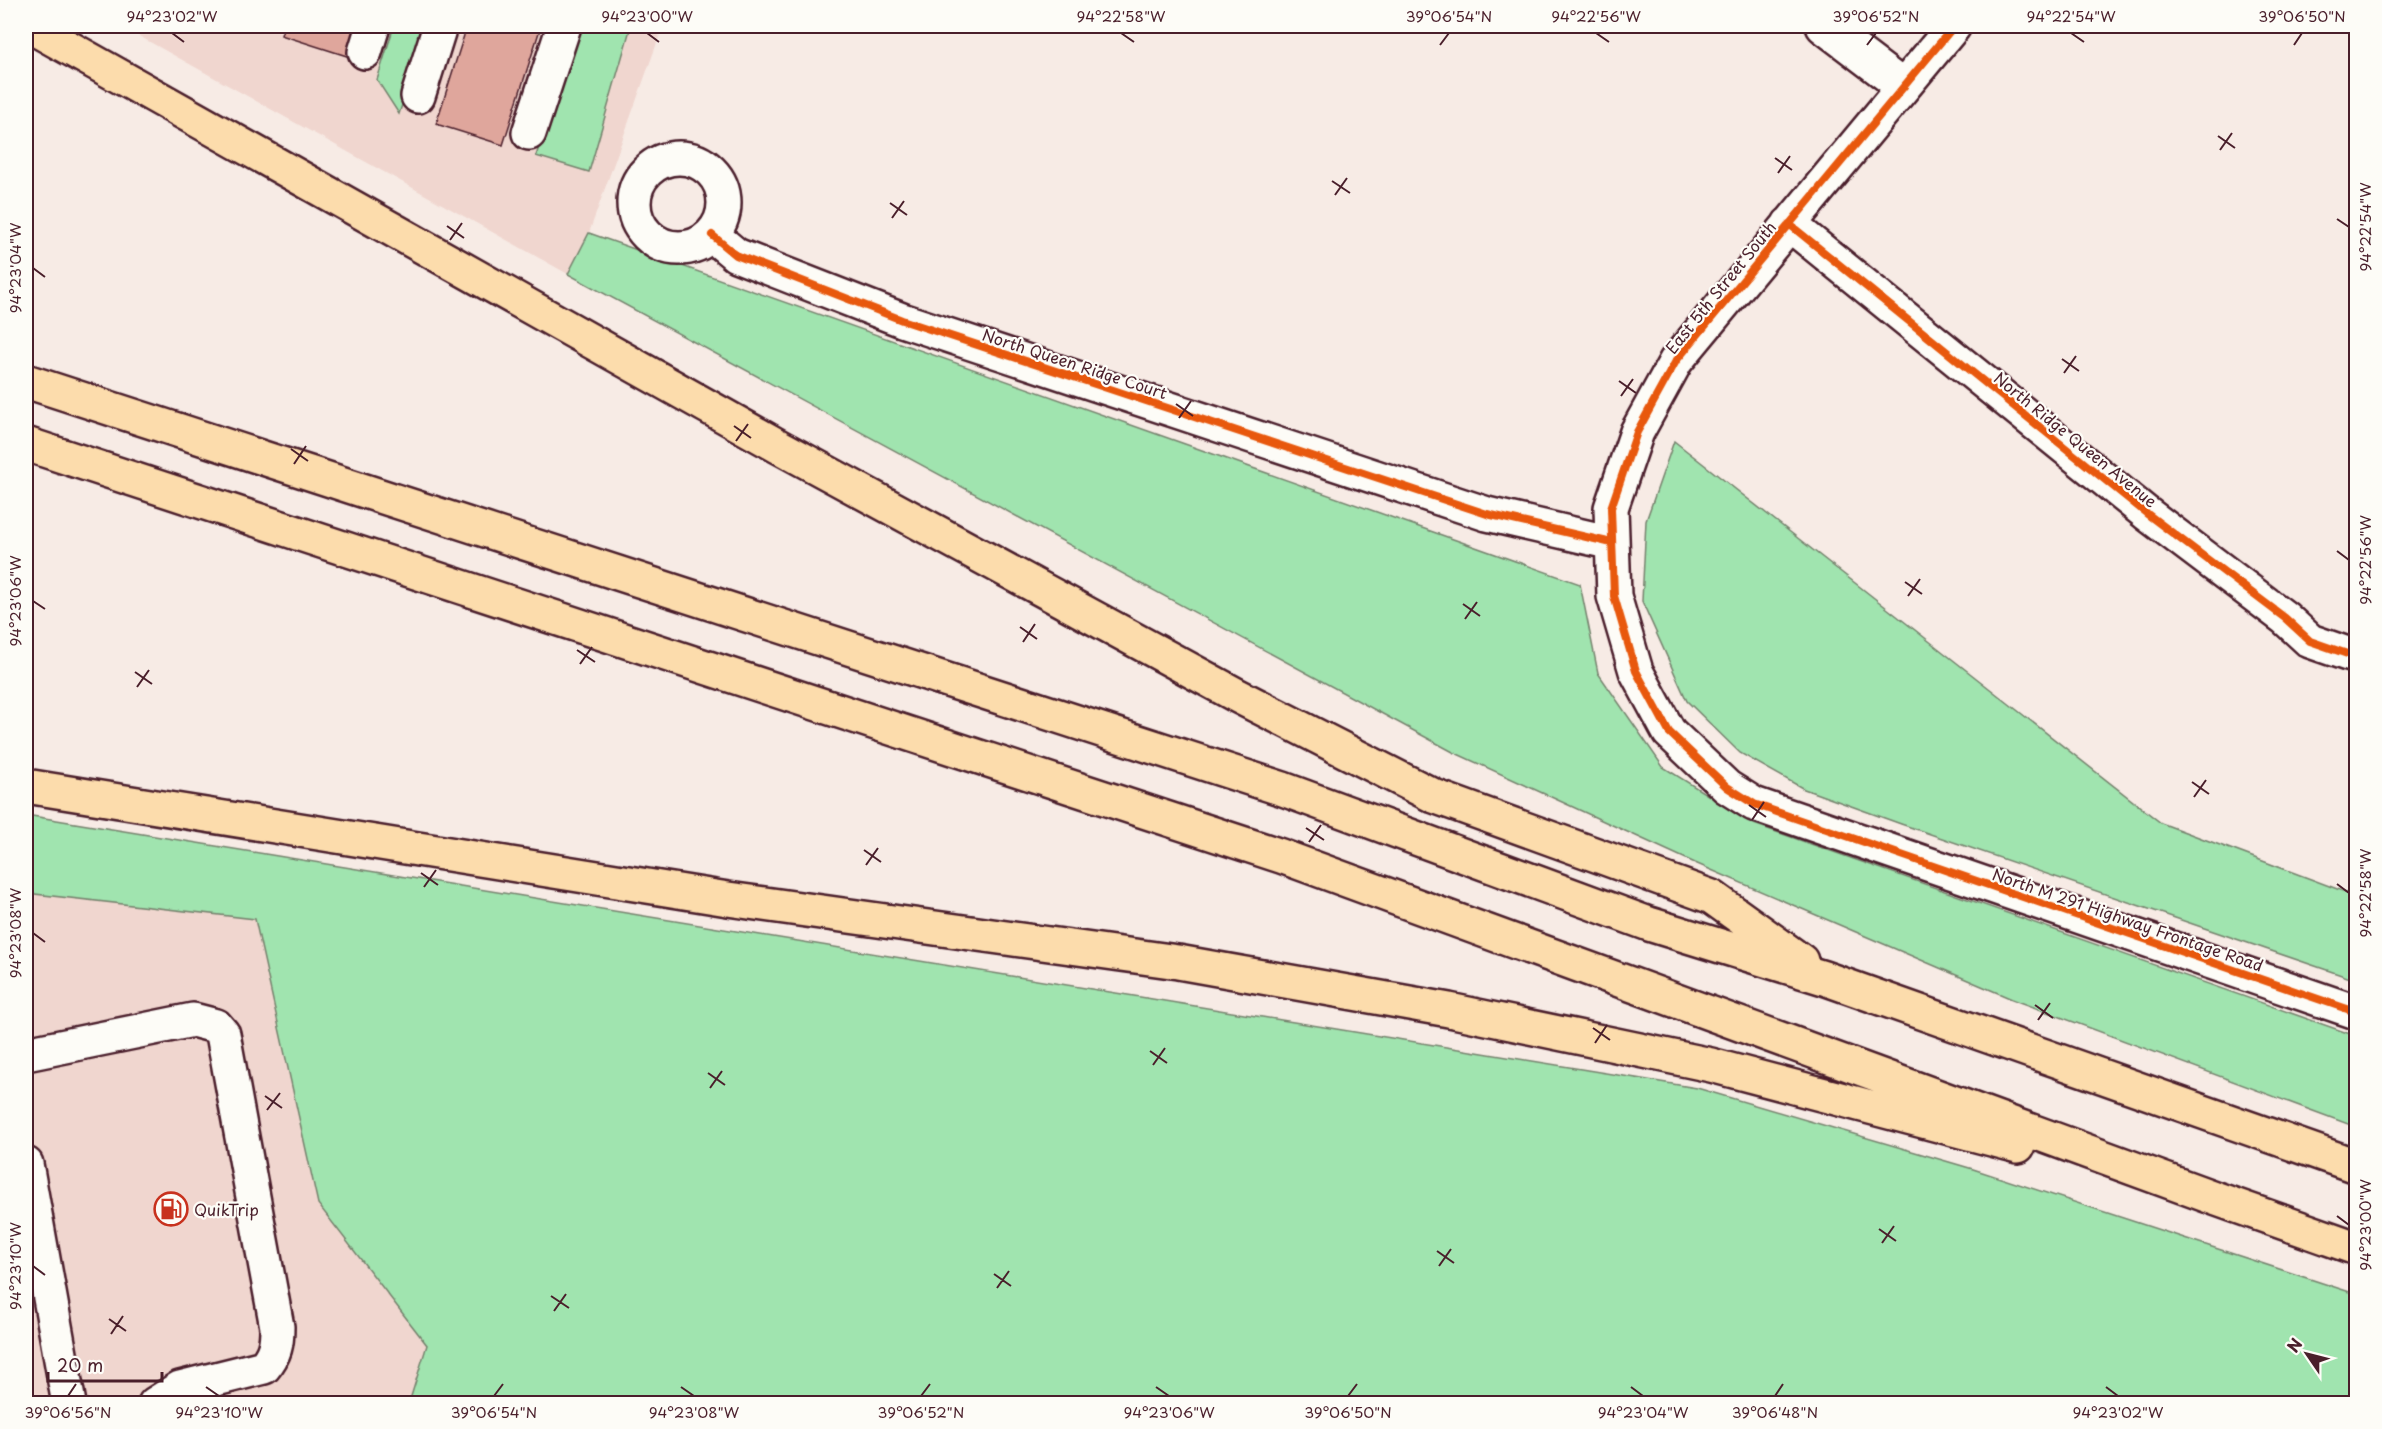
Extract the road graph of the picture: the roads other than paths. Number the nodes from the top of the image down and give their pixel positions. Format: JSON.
{"nodes":[{"id":1,"x":30,"y":26,"type":"edge"},
{"id":2,"x":440,"y":26,"type":"edge"},
{"id":3,"x":564,"y":26,"type":"edge"},
{"id":4,"x":1823,"y":26,"type":"edge"},
{"id":5,"x":1954,"y":26,"type":"edge"},
{"id":6,"x":1902,"y":86,"type":"junction"},
{"id":7,"x":418,"y":96,"type":"dead end"},
{"id":8,"x":530,"y":133,"type":"dead end"},
{"id":9,"x":1789,"y":224,"type":"junction"},
{"id":10,"x":712,"y":235,"type":"dead end"},
{"id":11,"x":26,"y":381,"type":"edge"},
{"id":12,"x":26,"y":444,"type":"edge"},
{"id":13,"x":1612,"y":543,"type":"junction"},
{"id":14,"x":2356,"y":657,"type":"edge"},
{"id":15,"x":26,"y":786,"type":"edge"},
{"id":16,"x":1891,"y":852,"type":"joint"},
{"id":17,"x":1824,"y":978,"type":"junction"},
{"id":18,"x":2356,"y":1012,"type":"edge"},
{"id":19,"x":26,"y":1054,"type":"edge"},
{"id":20,"x":26,"y":1164,"type":"edge"},
{"id":21,"x":2356,"y":1166,"type":"edge"},
{"id":22,"x":2217,"y":1199,"type":"junction"},
{"id":23,"x":2356,"y":1248,"type":"edge"},
{"id":24,"x":69,"y":1404,"type":"edge"},
{"id":25,"x":155,"y":1404,"type":"edge"}],
"edges":[{"from":1,"to":17,"type":"highway"},
{"from":2,"to":7,"type":"street"},
{"from":3,"to":8,"type":"street"},
{"from":4,"to":6,"type":"street"},
{"from":5,"to":6,"type":"street","name":"East 5th Street South"},
{"from":6,"to":9,"type":"street","name":"East 5th Street South"},
{"from":9,"to":13,"type":"street","name":"East 5th Street South"},
{"from":9,"to":14,"type":"street","name":"North Ridge Queen Avenue"},
{"from":10,"to":13,"type":"street","name":"North Queen Ridge Court"},
{"from":11,"to":17,"type":"highway"},
{"from":12,"to":22,"type":"highway"},
{"from":13,"to":16,"type":"street","name":"East 5th Street South"},
{"from":15,"to":22,"type":"highway"},
{"from":16,"to":18,"type":"street","name":"North M 291 Highway Frontage Road"},
{"from":17,"to":21,"type":"highway"},
{"from":19,"to":25,"type":"street"},
{"from":20,"to":24,"type":"street"},
{"from":22,"to":23,"type":"highway"}]}
